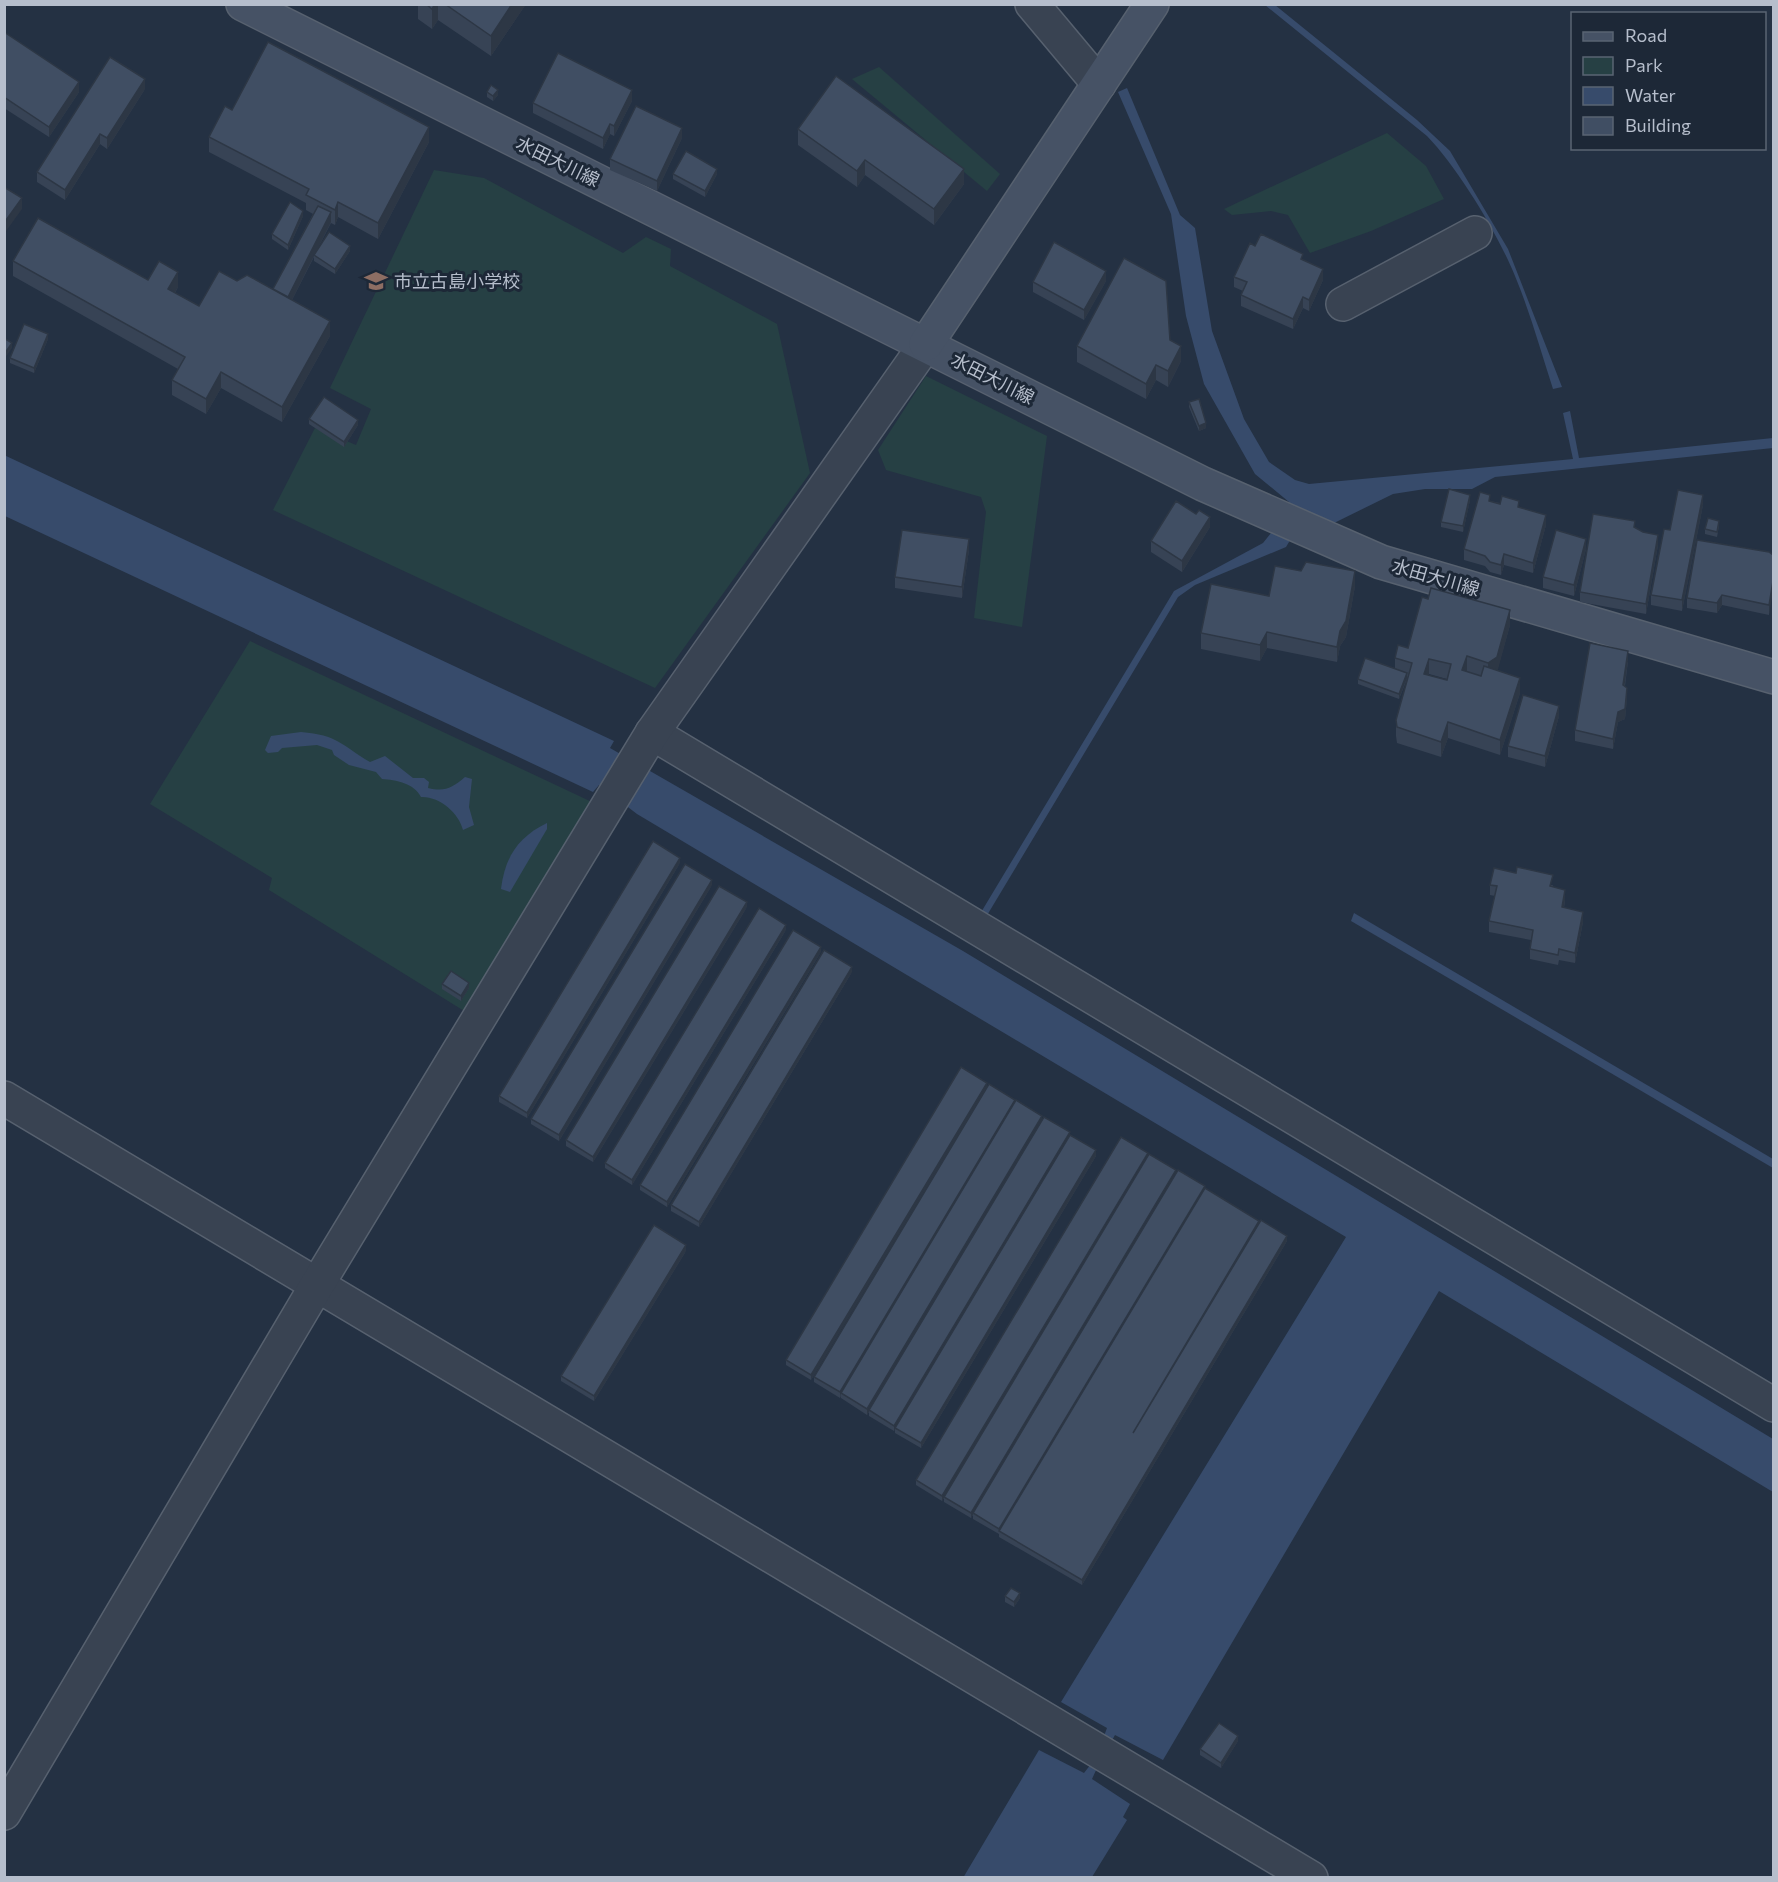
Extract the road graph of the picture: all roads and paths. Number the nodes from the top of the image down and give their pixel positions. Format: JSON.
{"nodes":[{"id":1,"x":243,"y":4,"type":"edge"},
{"id":2,"x":1032,"y":4,"type":"edge"},
{"id":3,"x":1152,"y":4,"type":"edge"},
{"id":4,"x":1099,"y":84,"type":"junction"},
{"id":5,"x":1475,"y":234,"type":"dead end"},
{"id":6,"x":1343,"y":304,"type":"dead end"},
{"id":7,"x":926,"y":344,"type":"junction"},
{"id":8,"x":1773,"y":677,"type":"edge"},
{"id":9,"x":648,"y":740,"type":"junction"},
{"id":10,"x":4,"y":1098,"type":"edge"},
{"id":11,"x":317,"y":1285,"type":"junction"},
{"id":12,"x":1773,"y":1405,"type":"edge"},
{"id":13,"x":4,"y":1812,"type":"edge"},
{"id":14,"x":1311,"y":1878,"type":"edge"}],
"edges":[{"from":1,"to":7,"type":"main road","name":"水田大川線"},
{"from":2,"to":4,"type":"street"},
{"from":3,"to":4,"type":"main road"},
{"from":4,"to":7,"type":"main road"},
{"from":5,"to":6,"type":"street"},
{"from":7,"to":8,"type":"main road","name":"水田大川線"},
{"from":7,"to":9,"type":"street"},
{"from":9,"to":11,"type":"street"},
{"from":9,"to":12,"type":"street"},
{"from":10,"to":11,"type":"street"},
{"from":11,"to":13,"type":"street"},
{"from":11,"to":14,"type":"street"}]}
